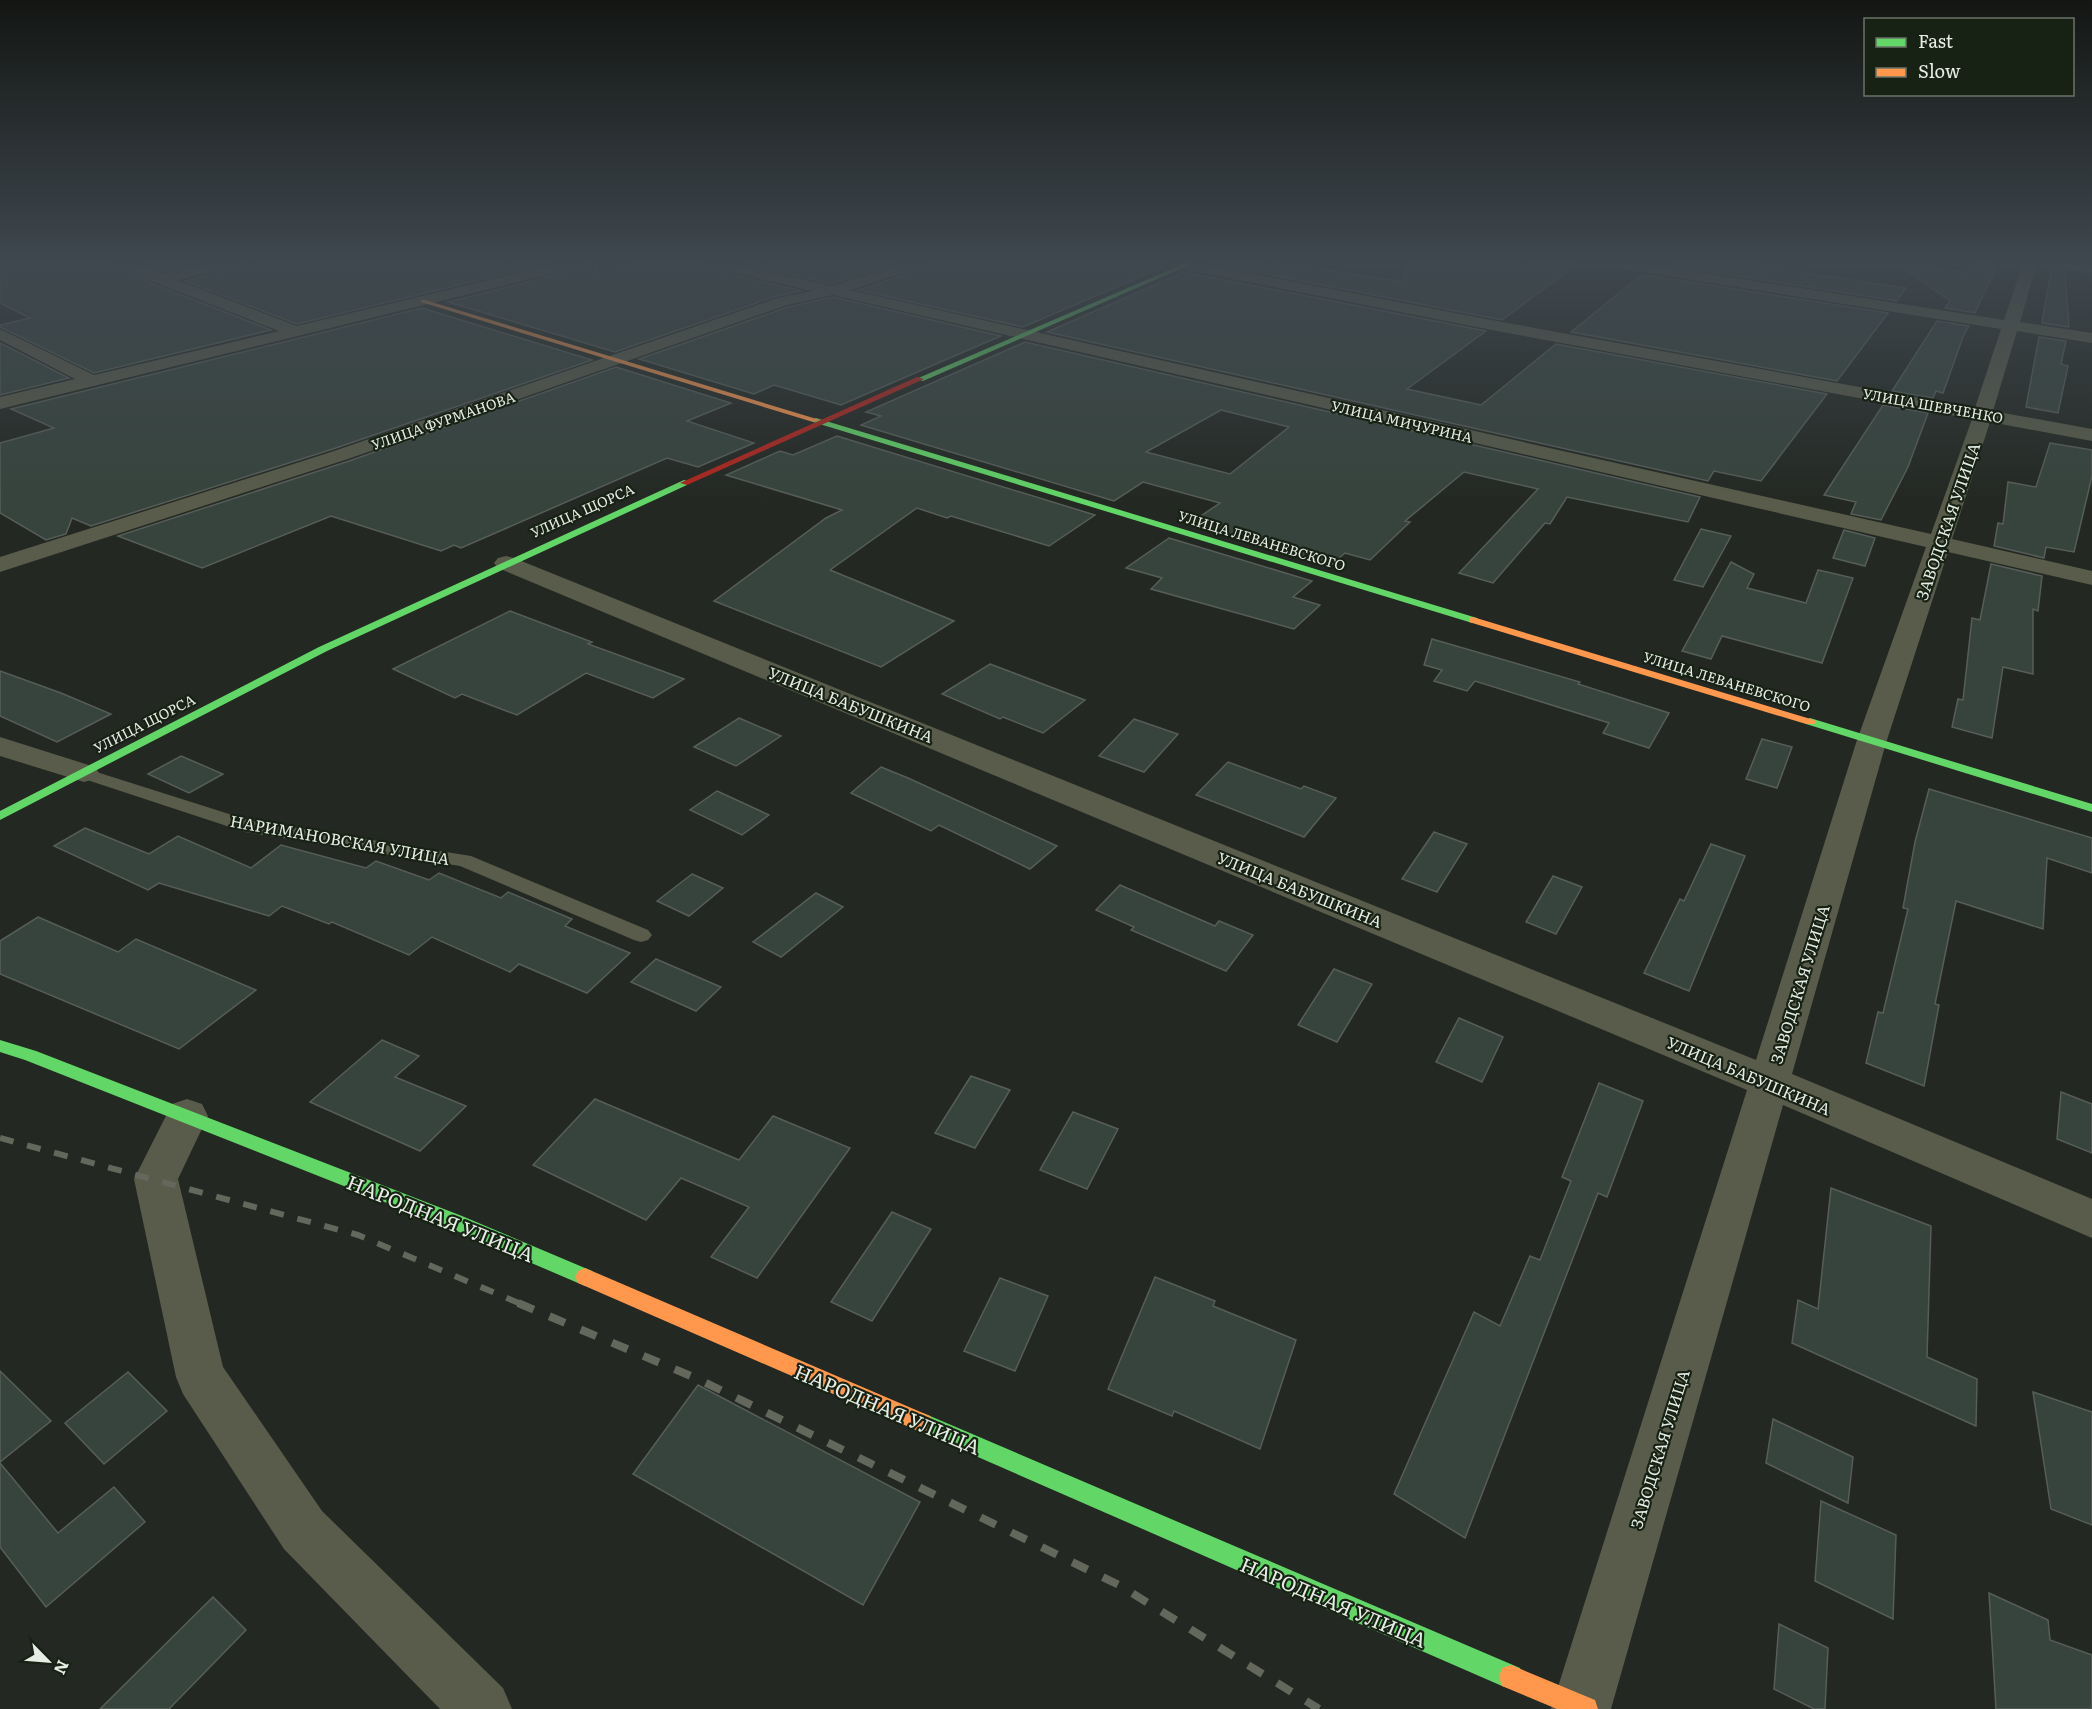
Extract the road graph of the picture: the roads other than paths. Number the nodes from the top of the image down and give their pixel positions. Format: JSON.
{"nodes":[{"id":1,"x":17,"y":343,"type":"edge"},
{"id":2,"x":252,"y":343,"type":"edge"},
{"id":3,"x":561,"y":343,"type":"edge"},
{"id":4,"x":666,"y":343,"type":"edge"},
{"id":5,"x":1003,"y":343,"type":"edge"},
{"id":6,"x":1061,"y":343,"type":"edge"},
{"id":7,"x":1590,"y":343,"type":"edge"},
{"id":8,"x":2006,"y":343,"type":"edge"},
{"id":9,"x":618,"y":360,"type":"junction"},
{"id":10,"x":92,"y":381,"type":"junction"},
{"id":11,"x":0,"y":404,"type":"edge"},
{"id":12,"x":1983,"y":414,"type":"junction"},
{"id":13,"x":821,"y":422,"type":"junction"},
{"id":14,"x":2092,"y":435,"type":"edge"},
{"id":15,"x":1939,"y":544,"type":"junction"},
{"id":16,"x":506,"y":563,"type":"junction"},
{"id":17,"x":0,"y":565,"type":"edge"},
{"id":18,"x":2092,"y":578,"type":"edge"},
{"id":19,"x":1871,"y":743,"type":"junction"},
{"id":20,"x":0,"y":746,"type":"edge"},
{"id":21,"x":84,"y":773,"type":"junction"},
{"id":22,"x":2092,"y":808,"type":"edge"},
{"id":23,"x":0,"y":816,"type":"edge"},
{"id":24,"x":641,"y":935,"type":"dead end"},
{"id":25,"x":0,"y":1046,"type":"edge"},
{"id":26,"x":1769,"y":1082,"type":"junction"},
{"id":27,"x":186,"y":1116,"type":"junction"},
{"id":28,"x":2092,"y":1219,"type":"edge"},
{"id":29,"x":1582,"y":1708,"type":"edge"},
{"id":30,"x":482,"y":1709,"type":"edge"}],
"edges":[{"from":1,"to":10,"type":"street"},
{"from":2,"to":10,"type":"street"},
{"from":3,"to":9,"type":"street","name":"УЛИЦА ЛЕВАНЕВСКОГО"},
{"from":4,"to":9,"type":"street","name":"УЛИЦА ФУРМАНОВА"},
{"from":5,"to":13,"type":"street","name":"УЛИЦА ЩОРСА"},
{"from":6,"to":15,"type":"street","name":"УЛИЦА МИЧУРИНА"},
{"from":7,"to":12,"type":"street","name":"УЛИЦА ШЕВЧЕНКО"},
{"from":8,"to":12,"type":"street","name":"ЗАВОДСКАЯ УЛИЦА"},
{"from":9,"to":13,"type":"street","name":"УЛИЦА ЛЕВАНЕВСКОГО"},
{"from":9,"to":17,"type":"street","name":"УЛИЦА ФУРМАНОВА"},
{"from":10,"to":11,"type":"street"},
{"from":12,"to":14,"type":"street","name":"УЛИЦА ШЕВЧЕНКО"},
{"from":12,"to":15,"type":"street","name":"ЗАВОДСКАЯ УЛИЦА"},
{"from":13,"to":16,"type":"street","name":"УЛИЦА ЩОРСА"},
{"from":13,"to":19,"type":"street","name":"УЛИЦА ЛЕВАНЕВСКОГО"},
{"from":15,"to":18,"type":"street","name":"УЛИЦА МИЧУРИНА"},
{"from":15,"to":19,"type":"street","name":"ЗАВОДСКАЯ УЛИЦА"},
{"from":16,"to":21,"type":"street","name":"УЛИЦА ЩОРСА"},
{"from":16,"to":26,"type":"street","name":"УЛИЦА БАБУШКИНА"},
{"from":19,"to":22,"type":"street","name":"УЛИЦА ЛЕВАНЕВСКОГО"},
{"from":19,"to":26,"type":"street","name":"ЗАВОДСКАЯ УЛИЦА"},
{"from":20,"to":21,"type":"street","name":"НАРИМАНОВСКАЯ УЛИЦА"},
{"from":21,"to":23,"type":"street","name":"УЛИЦА ЩОРСА"},
{"from":21,"to":24,"type":"lane","name":"НАРИМАНОВСКАЯ УЛИЦА"},
{"from":25,"to":27,"type":"street","name":"НАРОДНАЯ УЛИЦА"},
{"from":26,"to":28,"type":"street","name":"УЛИЦА БАБУШКИНА"},
{"from":26,"to":29,"type":"street","name":"ЗАВОДСКАЯ УЛИЦА"},
{"from":27,"to":29,"type":"street","name":"НАРОДНАЯ УЛИЦА"},
{"from":27,"to":30,"type":"street"}]}
